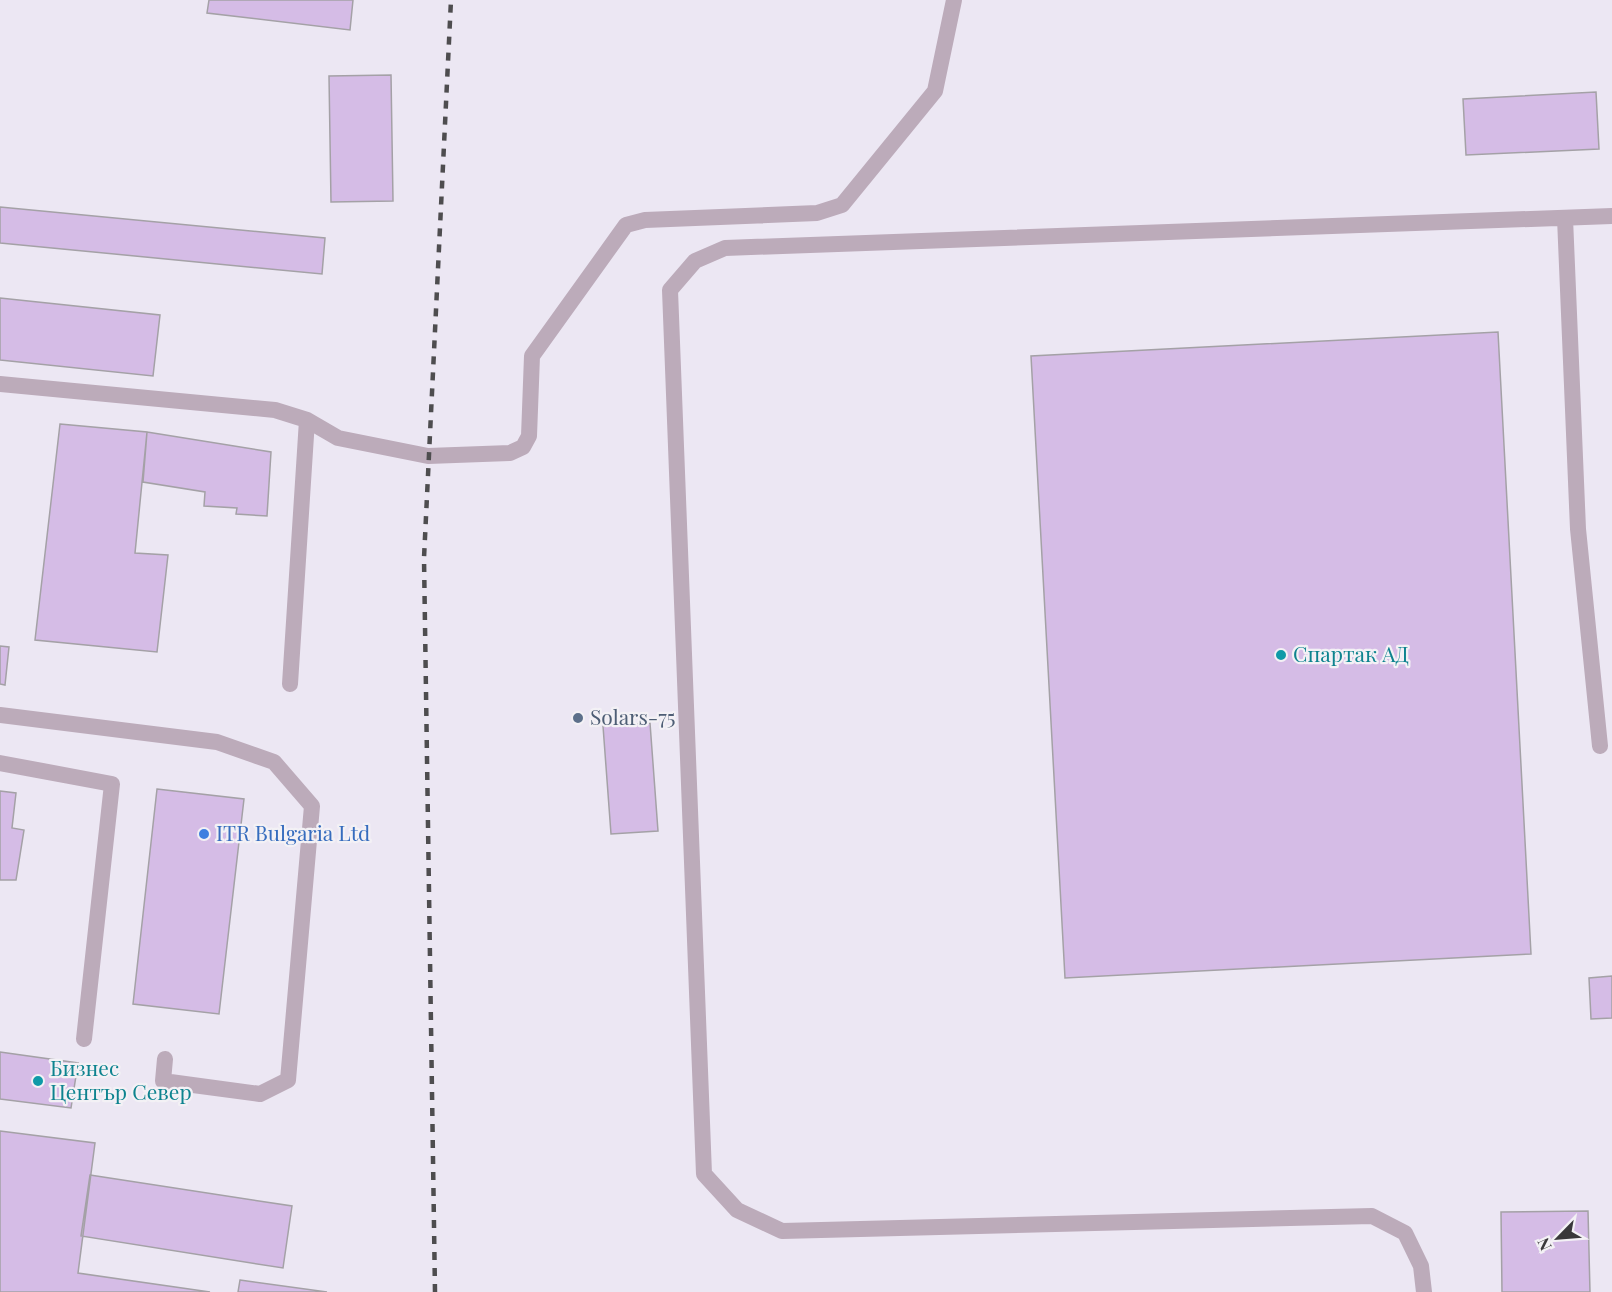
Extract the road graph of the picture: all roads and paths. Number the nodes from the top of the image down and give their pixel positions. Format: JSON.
{"nodes":[{"id":1,"x":954,"y":0,"type":"edge"},
{"id":2,"x":1612,"y":216,"type":"edge"},
{"id":3,"x":1565,"y":218,"type":"junction"},
{"id":4,"x":0,"y":384,"type":"edge"},
{"id":5,"x":307,"y":420,"type":"junction"},
{"id":6,"x":290,"y":684,"type":"dead end"},
{"id":7,"x":0,"y":715,"type":"edge"},
{"id":8,"x":1600,"y":746,"type":"dead end"},
{"id":9,"x":0,"y":763,"type":"edge"},
{"id":10,"x":84,"y":1039,"type":"dead end"},
{"id":11,"x":165,"y":1059,"type":"dead end"},
{"id":12,"x":1424,"y":1292,"type":"edge"}],
"edges":[{"from":1,"to":5,"type":"lane"},
{"from":2,"to":3,"type":"lane"},
{"from":3,"to":8,"type":"lane"},
{"from":3,"to":12,"type":"lane"},
{"from":4,"to":5,"type":"lane"},
{"from":5,"to":6,"type":"lane"},
{"from":7,"to":11,"type":"lane"},
{"from":9,"to":10,"type":"lane"}]}
